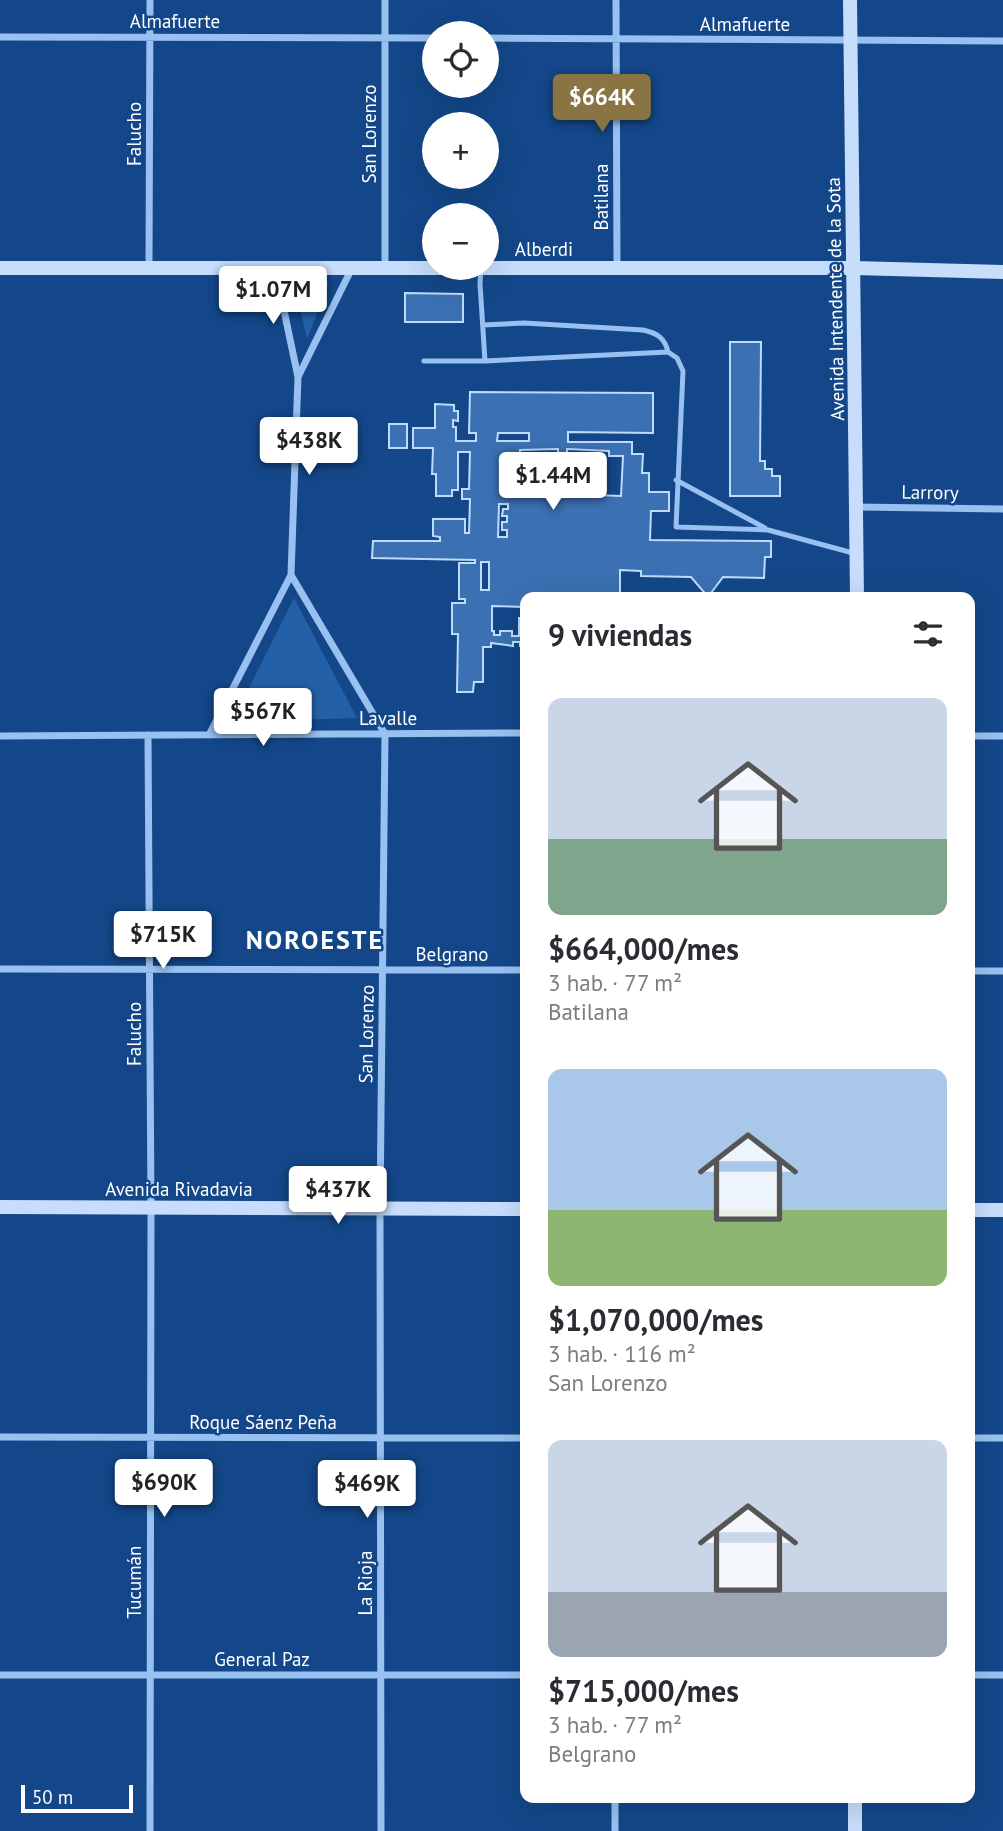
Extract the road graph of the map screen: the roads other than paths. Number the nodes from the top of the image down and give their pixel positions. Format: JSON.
{"nodes":[{"id":1,"x":150,"y":0,"type":"edge"},
{"id":2,"x":385,"y":0,"type":"edge"},
{"id":3,"x":616,"y":0,"type":"edge"},
{"id":4,"x":850,"y":0,"type":"edge"},
{"id":5,"x":0,"y":37,"type":"edge"},
{"id":6,"x":150,"y":37,"type":"junction"},
{"id":7,"x":385,"y":38,"type":"junction"},
{"id":8,"x":422,"y":38,"type":"edge"},
{"id":9,"x":499,"y":38,"type":"edge"},
{"id":10,"x":616,"y":38,"type":"junction"},
{"id":11,"x":850,"y":40,"type":"junction"},
{"id":12,"x":1003,"y":41,"type":"edge"},
{"id":13,"x":0,"y":268,"type":"edge"},
{"id":14,"x":149,"y":268,"type":"junction"},
{"id":15,"x":275,"y":268,"type":"junction"},
{"id":16,"x":352,"y":268,"type":"junction"},
{"id":17,"x":385,"y":268,"type":"junction"},
{"id":18,"x":422,"y":268,"type":"edge"},
{"id":19,"x":499,"y":268,"type":"edge"},
{"id":20,"x":617,"y":268,"type":"junction"},
{"id":21,"x":854,"y":268,"type":"junction"},
{"id":22,"x":1003,"y":272,"type":"edge"},
{"id":23,"x":481,"y":280,"type":"edge"},
{"id":24,"x":482,"y":325,"type":"junction"},
{"id":25,"x":668,"y":352,"type":"junction"},
{"id":26,"x":424,"y":361,"type":"dead end"},
{"id":27,"x":485,"y":361,"type":"junction"},
{"id":28,"x":298,"y":377,"type":"junction"},
{"id":29,"x":676,"y":480,"type":"junction"},
{"id":30,"x":857,"y":507,"type":"junction"},
{"id":31,"x":1003,"y":509,"type":"edge"},
{"id":32,"x":768,"y":530,"type":"junction"},
{"id":33,"x":856,"y":554,"type":"junction"},
{"id":34,"x":291,"y":575,"type":"junction"},
{"id":35,"x":857,"y":592,"type":"edge"},
{"id":36,"x":520,"y":733,"type":"edge"},
{"id":37,"x":385,"y":734,"type":"junction"},
{"id":38,"x":148,"y":735,"type":"junction"},
{"id":39,"x":209,"y":735,"type":"junction"},
{"id":40,"x":0,"y":736,"type":"edge"},
{"id":41,"x":975,"y":736,"type":"edge"},
{"id":42,"x":1003,"y":736,"type":"edge"},
{"id":43,"x":0,"y":969,"type":"edge"},
{"id":44,"x":149,"y":970,"type":"junction"},
{"id":45,"x":383,"y":970,"type":"junction"},
{"id":46,"x":520,"y":970,"type":"edge"},
{"id":47,"x":975,"y":971,"type":"edge"},
{"id":48,"x":1003,"y":971,"type":"edge"},
{"id":49,"x":0,"y":1207,"type":"edge"},
{"id":50,"x":151,"y":1208,"type":"junction"},
{"id":51,"x":380,"y":1209,"type":"junction"},
{"id":52,"x":520,"y":1209,"type":"edge"},
{"id":53,"x":975,"y":1210,"type":"edge"},
{"id":54,"x":1003,"y":1210,"type":"edge"},
{"id":55,"x":0,"y":1437,"type":"edge"},
{"id":56,"x":150,"y":1437,"type":"junction"},
{"id":57,"x":380,"y":1437,"type":"junction"},
{"id":58,"x":520,"y":1438,"type":"edge"},
{"id":59,"x":975,"y":1438,"type":"edge"},
{"id":60,"x":1003,"y":1438,"type":"edge"},
{"id":61,"x":0,"y":1675,"type":"edge"},
{"id":62,"x":150,"y":1675,"type":"junction"},
{"id":63,"x":381,"y":1675,"type":"junction"},
{"id":64,"x":520,"y":1675,"type":"edge"},
{"id":65,"x":975,"y":1675,"type":"edge"},
{"id":66,"x":1003,"y":1675,"type":"edge"},
{"id":67,"x":615,"y":1803,"type":"edge"},
{"id":68,"x":855,"y":1803,"type":"edge"},
{"id":69,"x":150,"y":1831,"type":"edge"},
{"id":70,"x":381,"y":1831,"type":"edge"},
{"id":71,"x":615,"y":1831,"type":"edge"},
{"id":72,"x":855,"y":1831,"type":"edge"}],
"edges":[{"from":1,"to":6,"type":"street","name":"Falucho"},
{"from":2,"to":7,"type":"street","name":"San Lorenzo"},
{"from":3,"to":10,"type":"street","name":"Batilana"},
{"from":4,"to":11,"type":"main road","name":"Avenida Intendente de la Sota"},
{"from":5,"to":6,"type":"street","name":"Almafuerte"},
{"from":6,"to":7,"type":"street","name":"Almafuerte"},
{"from":6,"to":14,"type":"street","name":"Falucho"},
{"from":7,"to":8,"type":"street","name":"Almafuerte"},
{"from":7,"to":17,"type":"street","name":"San Lorenzo"},
{"from":9,"to":10,"type":"street","name":"Almafuerte"},
{"from":10,"to":11,"type":"street","name":"Almafuerte"},
{"from":10,"to":20,"type":"street","name":"Batilana"},
{"from":11,"to":12,"type":"street","name":"Almafuerte"},
{"from":11,"to":21,"type":"main road","name":"Avenida Intendente de la Sota"},
{"from":13,"to":14,"type":"main road","name":"Alberdi"},
{"from":14,"to":15,"type":"main road","name":"Alberdi"},
{"from":15,"to":16,"type":"main road","name":"Alberdi"},
{"from":15,"to":28,"type":"street"},
{"from":16,"to":17,"type":"main road","name":"Alberdi"},
{"from":16,"to":28,"type":"street"},
{"from":17,"to":18,"type":"main road","name":"Alberdi"},
{"from":19,"to":20,"type":"main road","name":"Alberdi"},
{"from":20,"to":21,"type":"main road","name":"Alberdi"},
{"from":21,"to":22,"type":"main road","name":"Alberdi"},
{"from":21,"to":30,"type":"main road","name":"Avenida Intendente de la Sota"},
{"from":23,"to":24,"type":"lane"},
{"from":24,"to":25,"type":"lane"},
{"from":24,"to":27,"type":"lane"},
{"from":25,"to":27,"type":"lane"},
{"from":25,"to":29,"type":"lane"},
{"from":26,"to":27,"type":"lane"},
{"from":28,"to":34,"type":"street"},
{"from":29,"to":32,"type":"lane"},
{"from":29,"to":32,"type":"lane"},
{"from":30,"to":31,"type":"street","name":"Larrory"},
{"from":30,"to":33,"type":"main road","name":"Avenida Intendente de la Sota"},
{"from":32,"to":33,"type":"lane"},
{"from":33,"to":35,"type":"main road","name":"Avenida Intendente de la Sota"},
{"from":34,"to":37,"type":"street"},
{"from":34,"to":39,"type":"street"},
{"from":36,"to":37,"type":"street","name":"Lavalle"},
{"from":37,"to":39,"type":"street","name":"Lavalle"},
{"from":37,"to":45,"type":"street","name":"San Lorenzo"},
{"from":38,"to":39,"type":"street","name":"Lavalle"},
{"from":38,"to":40,"type":"street","name":"Lavalle"},
{"from":38,"to":44,"type":"street","name":"Falucho"},
{"from":41,"to":42,"type":"street"},
{"from":43,"to":44,"type":"street","name":"Belgrano"},
{"from":44,"to":45,"type":"street","name":"Belgrano"},
{"from":44,"to":50,"type":"street","name":"Falucho"},
{"from":45,"to":46,"type":"street","name":"Belgrano"},
{"from":45,"to":51,"type":"street","name":"San Lorenzo"},
{"from":47,"to":48,"type":"street"},
{"from":49,"to":50,"type":"main road","name":"Avenida Rivadavia"},
{"from":50,"to":51,"type":"main road","name":"Avenida Rivadavia"},
{"from":50,"to":56,"type":"street","name":"Tucumán"},
{"from":51,"to":52,"type":"main road","name":"Avenida Rivadavia"},
{"from":51,"to":57,"type":"street","name":"La Rioja"},
{"from":53,"to":54,"type":"main road"},
{"from":55,"to":56,"type":"street","name":"Roque Sáenz Peña"},
{"from":56,"to":57,"type":"street","name":"Roque Sáenz Peña"},
{"from":56,"to":62,"type":"street","name":"Tucumán"},
{"from":57,"to":58,"type":"street","name":"Roque Sáenz Peña"},
{"from":57,"to":63,"type":"street","name":"La Rioja"},
{"from":59,"to":60,"type":"street"},
{"from":61,"to":62,"type":"street","name":"General Paz"},
{"from":62,"to":63,"type":"street","name":"General Paz"},
{"from":62,"to":69,"type":"street","name":"Tucumán"},
{"from":63,"to":64,"type":"street","name":"General Paz"},
{"from":63,"to":70,"type":"street","name":"La Rioja"},
{"from":65,"to":66,"type":"street"},
{"from":67,"to":71,"type":"street"},
{"from":68,"to":72,"type":"main road"}]}
